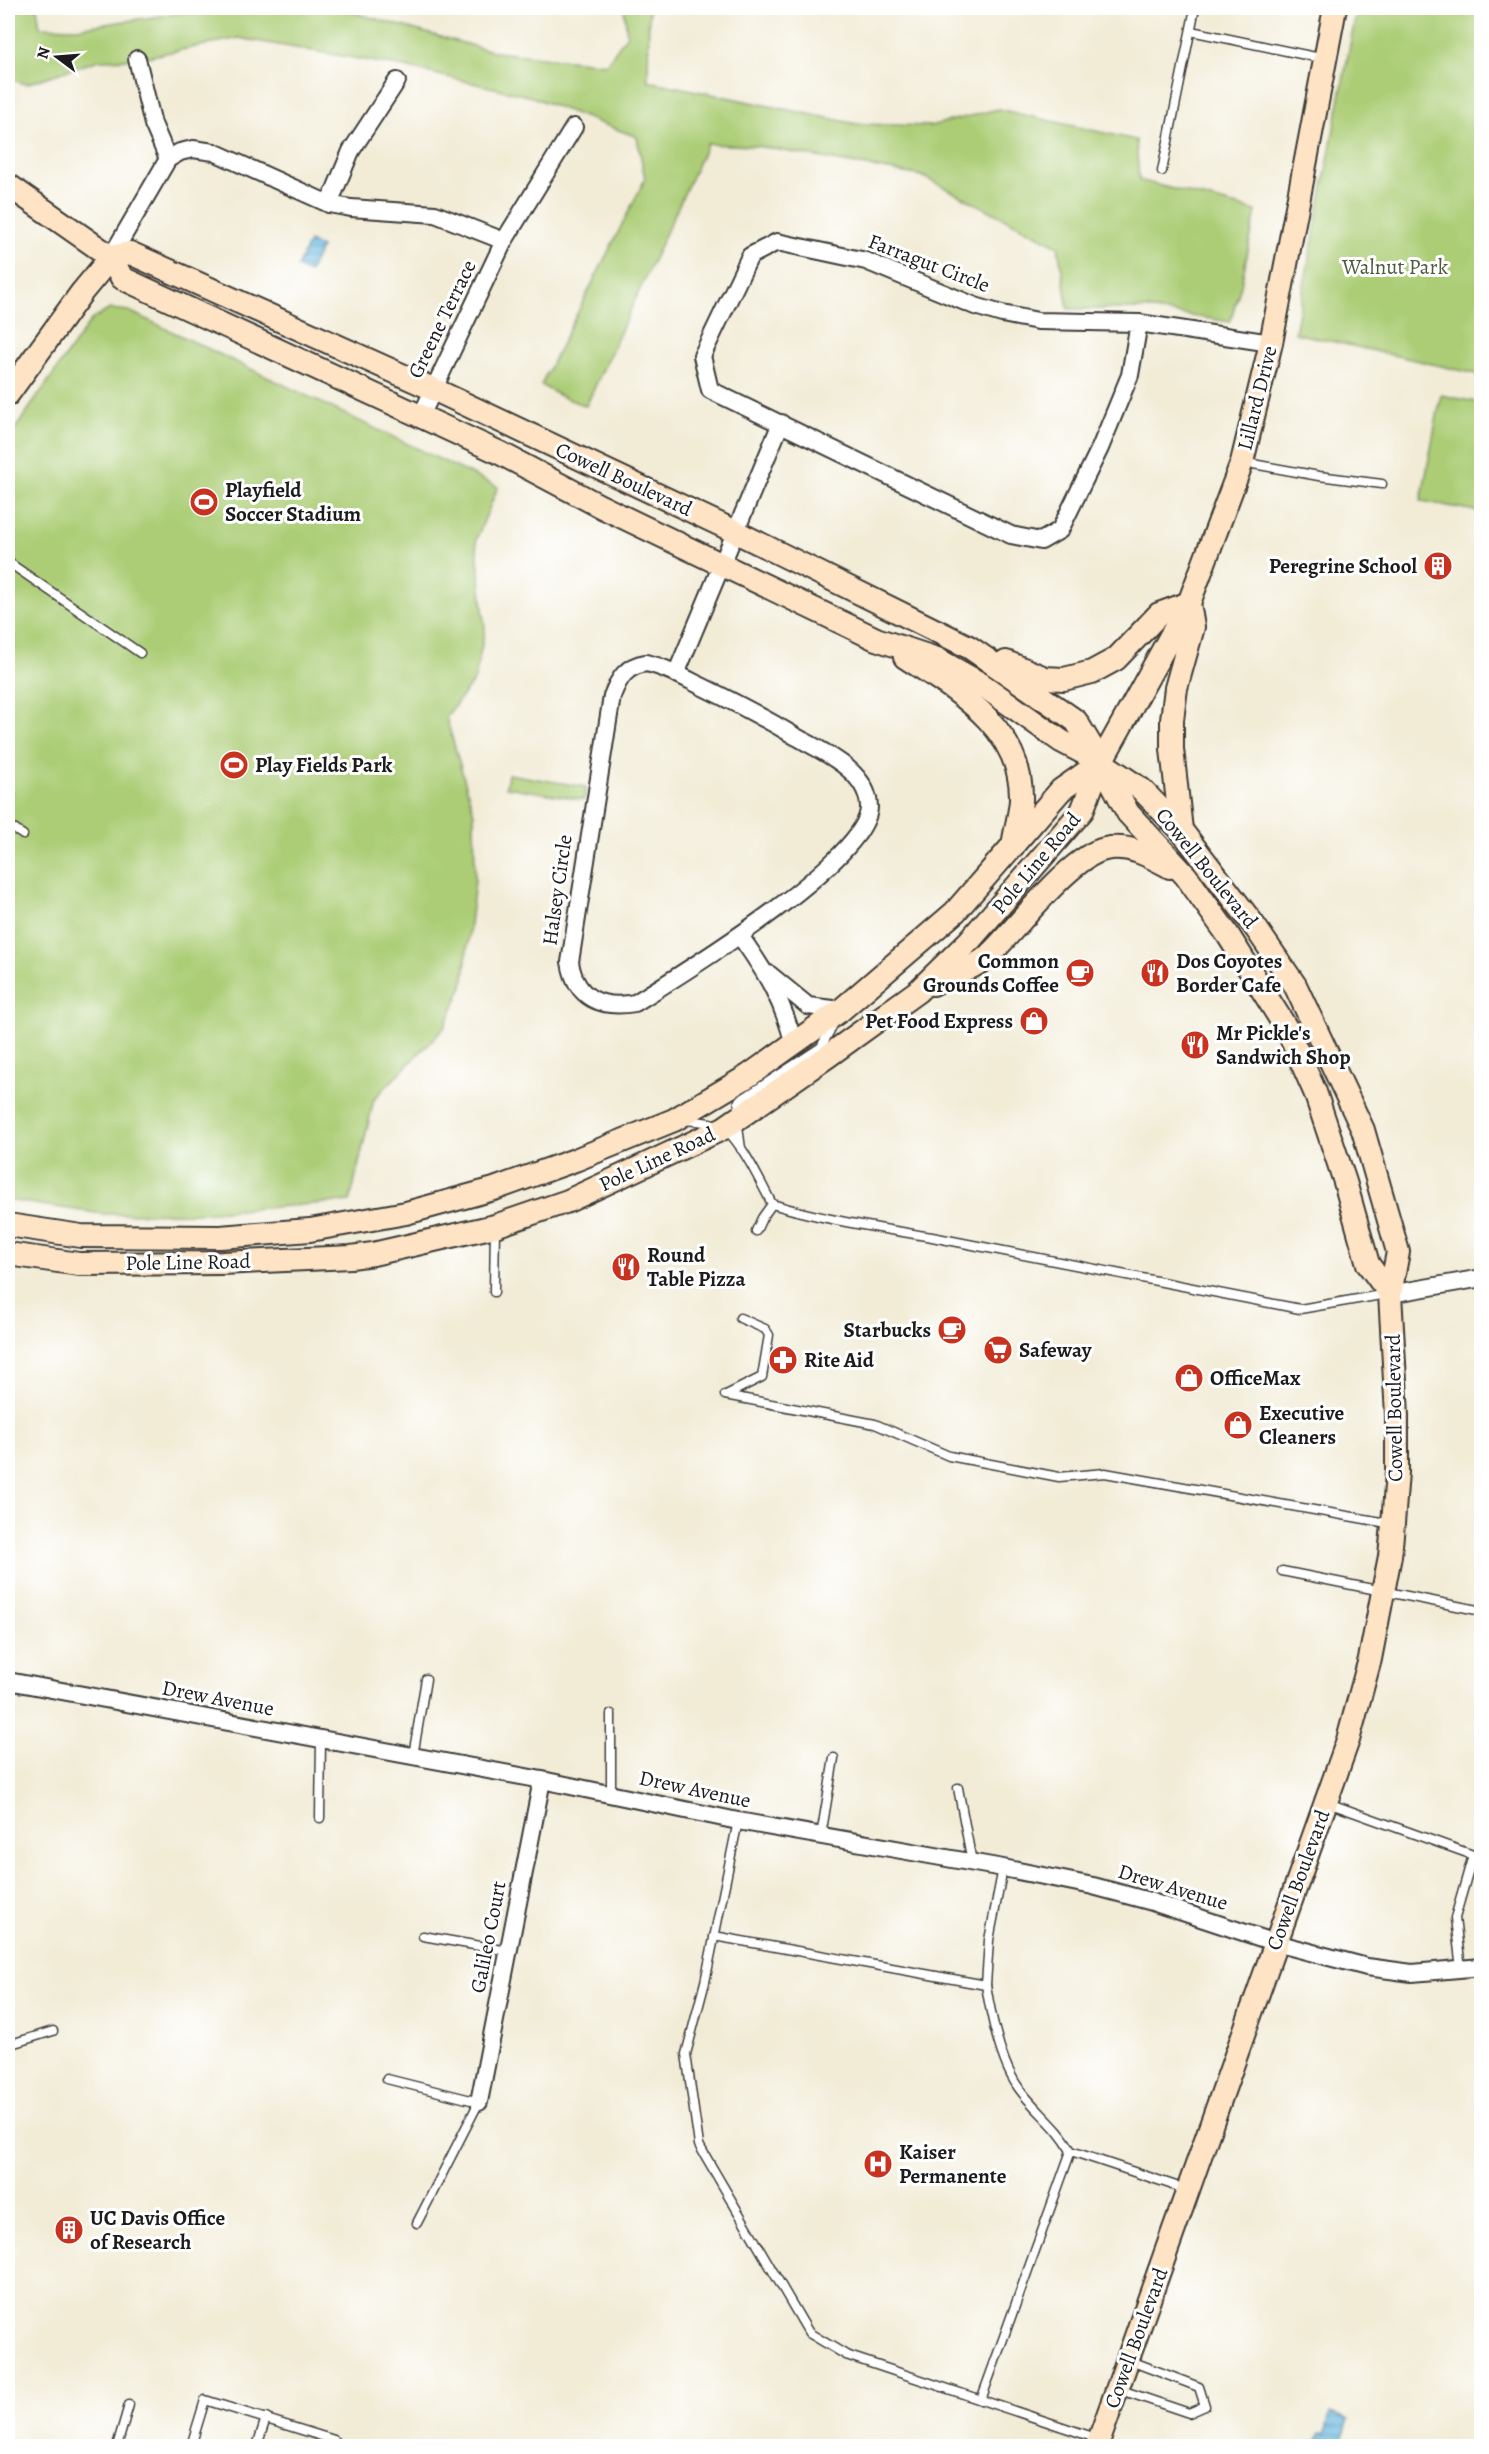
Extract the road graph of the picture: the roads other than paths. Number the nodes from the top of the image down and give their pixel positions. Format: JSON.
{"nodes":[{"id":1,"x":1195,"y":8,"type":"edge"},
{"id":2,"x":1335,"y":8,"type":"edge"},
{"id":3,"x":1191,"y":31,"type":"junction"},
{"id":4,"x":137,"y":59,"type":"dead end"},
{"id":5,"x":1326,"y":59,"type":"junction"},
{"id":6,"x":397,"y":81,"type":"dead end"},
{"id":7,"x":574,"y":128,"type":"dead end"},
{"id":8,"x":168,"y":159,"type":"junction"},
{"id":9,"x":1162,"y":171,"type":"dead end"},
{"id":10,"x":8,"y":185,"type":"edge"},
{"id":11,"x":328,"y":204,"type":"junction"},
{"id":12,"x":504,"y":241,"type":"junction"},
{"id":13,"x":111,"y":257,"type":"junction"},
{"id":14,"x":1139,"y":323,"type":"junction"},
{"id":15,"x":1271,"y":343,"type":"junction"},
{"id":16,"x":433,"y":389,"type":"junction"},
{"id":17,"x":8,"y":394,"type":"edge"},
{"id":18,"x":421,"y":416,"type":"junction"},
{"id":19,"x":781,"y":423,"type":"junction"},
{"id":20,"x":1242,"y":462,"type":"junction"},
{"id":21,"x":1382,"y":484,"type":"dead end"},
{"id":22,"x":736,"y":532,"type":"junction"},
{"id":23,"x":8,"y":562,"type":"edge"},
{"id":24,"x":721,"y":566,"type":"junction"},
{"id":25,"x":1189,"y":603,"type":"junction"},
{"id":26,"x":876,"y":639,"type":"junction"},
{"id":27,"x":969,"y":647,"type":"junction"},
{"id":28,"x":140,"y":653,"type":"dead end"},
{"id":29,"x":676,"y":674,"type":"junction"},
{"id":30,"x":1101,"y":762,"type":"junction"},
{"id":31,"x":8,"y":825,"type":"edge"},
{"id":32,"x":1181,"y":830,"type":"junction"},
{"id":33,"x":23,"y":835,"type":"dead end"},
{"id":34,"x":1012,"y":846,"type":"junction"},
{"id":35,"x":1186,"y":876,"type":"junction"},
{"id":36,"x":740,"y":936,"type":"junction"},
{"id":37,"x":766,"y":972,"type":"junction"},
{"id":38,"x":918,"y":991,"type":"junction"},
{"id":39,"x":841,"y":1010,"type":"junction"},
{"id":40,"x":794,"y":1044,"type":"junction"},
{"id":41,"x":1328,"y":1087,"type":"junction"},
{"id":42,"x":674,"y":1120,"type":"junction"},
{"id":43,"x":731,"y":1123,"type":"junction"},
{"id":44,"x":741,"y":1149,"type":"junction"},
{"id":45,"x":772,"y":1204,"type":"junction"},
{"id":46,"x":8,"y":1225,"type":"edge"},
{"id":47,"x":495,"y":1226,"type":"junction"},
{"id":48,"x":756,"y":1231,"type":"dead end"},
{"id":49,"x":8,"y":1254,"type":"edge"},
{"id":50,"x":1482,"y":1278,"type":"edge"},
{"id":51,"x":494,"y":1292,"type":"dead end"},
{"id":52,"x":1390,"y":1294,"type":"junction"},
{"id":53,"x":740,"y":1318,"type":"dead end"},
{"id":54,"x":1393,"y":1524,"type":"junction"},
{"id":55,"x":1282,"y":1571,"type":"dead end"},
{"id":56,"x":1383,"y":1592,"type":"junction"},
{"id":57,"x":1482,"y":1611,"type":"edge"},
{"id":58,"x":426,"y":1680,"type":"dead end"},
{"id":59,"x":8,"y":1681,"type":"edge"},
{"id":60,"x":611,"y":1714,"type":"dead end"},
{"id":61,"x":321,"y":1740,"type":"junction"},
{"id":62,"x":413,"y":1756,"type":"junction"},
{"id":63,"x":834,"y":1758,"type":"dead end"},
{"id":64,"x":542,"y":1780,"type":"junction"},
{"id":65,"x":958,"y":1788,"type":"dead end"},
{"id":66,"x":610,"y":1794,"type":"junction"},
{"id":67,"x":1326,"y":1802,"type":"junction"},
{"id":68,"x":320,"y":1818,"type":"dead end"},
{"id":69,"x":738,"y":1821,"type":"junction"},
{"id":70,"x":821,"y":1836,"type":"junction"},
{"id":71,"x":972,"y":1862,"type":"junction"},
{"id":72,"x":1003,"y":1868,"type":"junction"},
{"id":73,"x":423,"y":1936,"type":"dead end"},
{"id":74,"x":714,"y":1936,"type":"junction"},
{"id":75,"x":1276,"y":1943,"type":"junction"},
{"id":76,"x":508,"y":1952,"type":"junction"},
{"id":77,"x":1482,"y":1967,"type":"edge"},
{"id":78,"x":1461,"y":1969,"type":"junction"},
{"id":79,"x":986,"y":1985,"type":"junction"},
{"id":80,"x":53,"y":2031,"type":"dead end"},
{"id":81,"x":8,"y":2045,"type":"edge"},
{"id":82,"x":387,"y":2079,"type":"dead end"},
{"id":83,"x":479,"y":2102,"type":"junction"},
{"id":84,"x":1071,"y":2151,"type":"junction"},
{"id":85,"x":1189,"y":2190,"type":"junction"},
{"id":86,"x":417,"y":2223,"type":"dead end"},
{"id":87,"x":1128,"y":2360,"type":"junction"},
{"id":88,"x":1118,"y":2389,"type":"junction"},
{"id":89,"x":981,"y":2400,"type":"junction"},
{"id":90,"x":129,"y":2405,"type":"dead end"},
{"id":91,"x":266,"y":2418,"type":"junction"},
{"id":92,"x":334,"y":2440,"type":"dead end"},
{"id":93,"x":1099,"y":2443,"type":"edge"},
{"id":94,"x":117,"y":2446,"type":"edge"},
{"id":95,"x":191,"y":2446,"type":"edge"},
{"id":96,"x":257,"y":2446,"type":"edge"}],
"edges":[{"from":1,"to":3,"type":"lane"},
{"from":2,"to":5,"type":"main road","name":"Lillard Drive"},
{"from":3,"to":5,"type":"lane"},
{"from":3,"to":9,"type":"lane"},
{"from":4,"to":8,"type":"street"},
{"from":5,"to":15,"type":"main road","name":"Lillard Drive"},
{"from":6,"to":11,"type":"street"},
{"from":7,"to":12,"type":"street","name":"Greene Terrace"},
{"from":8,"to":11,"type":"street","name":"Greene Terrace"},
{"from":8,"to":13,"type":"street"},
{"from":10,"to":13,"type":"main road","name":"Cowell Boulevard"},
{"from":11,"to":12,"type":"street","name":"Greene Terrace"},
{"from":12,"to":16,"type":"street","name":"Greene Terrace"},
{"from":13,"to":16,"type":"main road","name":"Cowell Boulevard"},
{"from":13,"to":17,"type":"main road"},
{"from":13,"to":18,"type":"main road","name":"Cowell Boulevard"},
{"from":14,"to":15,"type":"street","name":"Farragut Circle"},
{"from":14,"to":19,"type":"street","name":"Farragut Circle"},
{"from":14,"to":19,"type":"street","name":"Farragut Circle"},
{"from":15,"to":20,"type":"main road","name":"Lillard Drive"},
{"from":16,"to":18,"type":"street","name":"Greene Terrace"},
{"from":16,"to":22,"type":"main road","name":"Cowell Boulevard"},
{"from":18,"to":24,"type":"main road","name":"Cowell Boulevard"},
{"from":19,"to":22,"type":"street"},
{"from":20,"to":21,"type":"lane"},
{"from":20,"to":25,"type":"main road","name":"Lillard Drive"},
{"from":22,"to":24,"type":"street"},
{"from":22,"to":27,"type":"main road","name":"Cowell Boulevard"},
{"from":23,"to":28,"type":"lane"},
{"from":24,"to":26,"type":"main road","name":"Cowell Boulevard"},
{"from":24,"to":29,"type":"street"},
{"from":25,"to":27,"type":"main road"},
{"from":25,"to":30,"type":"main road","name":"Lillard Drive"},
{"from":25,"to":32,"type":"main road"},
{"from":26,"to":30,"type":"main road","name":"Cowell Boulevard"},
{"from":26,"to":34,"type":"main road"},
{"from":27,"to":30,"type":"main road","name":"Cowell Boulevard"},
{"from":29,"to":36,"type":"street","name":"Halsey Circle"},
{"from":29,"to":36,"type":"street","name":"Halsey Circle"},
{"from":30,"to":32,"type":"main road","name":"Cowell Boulevard"},
{"from":30,"to":34,"type":"main road","name":"Pole Line Road"},
{"from":30,"to":35,"type":"main road","name":"Cowell Boulevard"},
{"from":30,"to":38,"type":"main road","name":"Pole Line Road"},
{"from":31,"to":33,"type":"lane"},
{"from":32,"to":41,"type":"main road","name":"Cowell Boulevard"},
{"from":34,"to":39,"type":"main road","name":"Pole Line Road"},
{"from":35,"to":38,"type":"main road"},
{"from":35,"to":41,"type":"main road","name":"Cowell Boulevard"},
{"from":36,"to":37,"type":"street"},
{"from":37,"to":39,"type":"street"},
{"from":37,"to":40,"type":"street"},
{"from":38,"to":43,"type":"main road","name":"Pole Line Road"},
{"from":39,"to":40,"type":"main road","name":"Pole Line Road"},
{"from":39,"to":43,"type":"lane"},
{"from":40,"to":42,"type":"main road","name":"Pole Line Road"},
{"from":41,"to":52,"type":"main road","name":"Cowell Boulevard"},
{"from":41,"to":52,"type":"main road","name":"Cowell Boulevard"},
{"from":42,"to":43,"type":"lane"},
{"from":42,"to":46,"type":"main road","name":"Pole Line Road"},
{"from":43,"to":44,"type":"lane"},
{"from":43,"to":44,"type":"lane"},
{"from":43,"to":47,"type":"main road","name":"Pole Line Road"},
{"from":44,"to":45,"type":"lane"},
{"from":45,"to":48,"type":"lane"},
{"from":45,"to":52,"type":"lane"},
{"from":47,"to":49,"type":"main road","name":"Pole Line Road"},
{"from":47,"to":51,"type":"lane"},
{"from":50,"to":52,"type":"street"},
{"from":52,"to":54,"type":"main road","name":"Cowell Boulevard"},
{"from":53,"to":54,"type":"lane"},
{"from":54,"to":56,"type":"main road","name":"Cowell Boulevard"},
{"from":55,"to":56,"type":"lane"},
{"from":56,"to":57,"type":"lane"},
{"from":56,"to":67,"type":"main road","name":"Cowell Boulevard"},
{"from":58,"to":62,"type":"lane"},
{"from":59,"to":61,"type":"street","name":"Drew Avenue"},
{"from":60,"to":66,"type":"lane"},
{"from":61,"to":62,"type":"street","name":"Drew Avenue"},
{"from":61,"to":68,"type":"lane"},
{"from":62,"to":64,"type":"street","name":"Drew Avenue"},
{"from":63,"to":70,"type":"lane"},
{"from":64,"to":66,"type":"street","name":"Drew Avenue"},
{"from":64,"to":76,"type":"street","name":"Galileo Court"},
{"from":65,"to":71,"type":"lane"},
{"from":66,"to":69,"type":"street","name":"Drew Avenue"},
{"from":67,"to":75,"type":"main road","name":"Cowell Boulevard"},
{"from":67,"to":78,"type":"lane"},
{"from":69,"to":70,"type":"street","name":"Drew Avenue"},
{"from":69,"to":74,"type":"lane"},
{"from":70,"to":71,"type":"street","name":"Drew Avenue"},
{"from":71,"to":72,"type":"street","name":"Drew Avenue"},
{"from":72,"to":75,"type":"street","name":"Drew Avenue"},
{"from":72,"to":79,"type":"lane"},
{"from":73,"to":76,"type":"lane"},
{"from":74,"to":79,"type":"lane"},
{"from":74,"to":89,"type":"lane"},
{"from":75,"to":78,"type":"street","name":"Drew Avenue"},
{"from":75,"to":85,"type":"main road","name":"Cowell Boulevard"},
{"from":76,"to":83,"type":"street","name":"Galileo Court"},
{"from":77,"to":78,"type":"street","name":"Drew Avenue"},
{"from":79,"to":84,"type":"lane"},
{"from":80,"to":81,"type":"lane"},
{"from":82,"to":83,"type":"lane"},
{"from":83,"to":86,"type":"lane"},
{"from":84,"to":85,"type":"lane"},
{"from":84,"to":89,"type":"lane"},
{"from":85,"to":87,"type":"main road","name":"Cowell Boulevard"},
{"from":87,"to":88,"type":"main road","name":"Cowell Boulevard"},
{"from":87,"to":88,"type":"lane"},
{"from":88,"to":93,"type":"main road","name":"Cowell Boulevard"},
{"from":89,"to":93,"type":"lane"},
{"from":90,"to":94,"type":"lane"},
{"from":91,"to":92,"type":"lane"},
{"from":91,"to":95,"type":"lane"},
{"from":91,"to":96,"type":"lane"}]}
